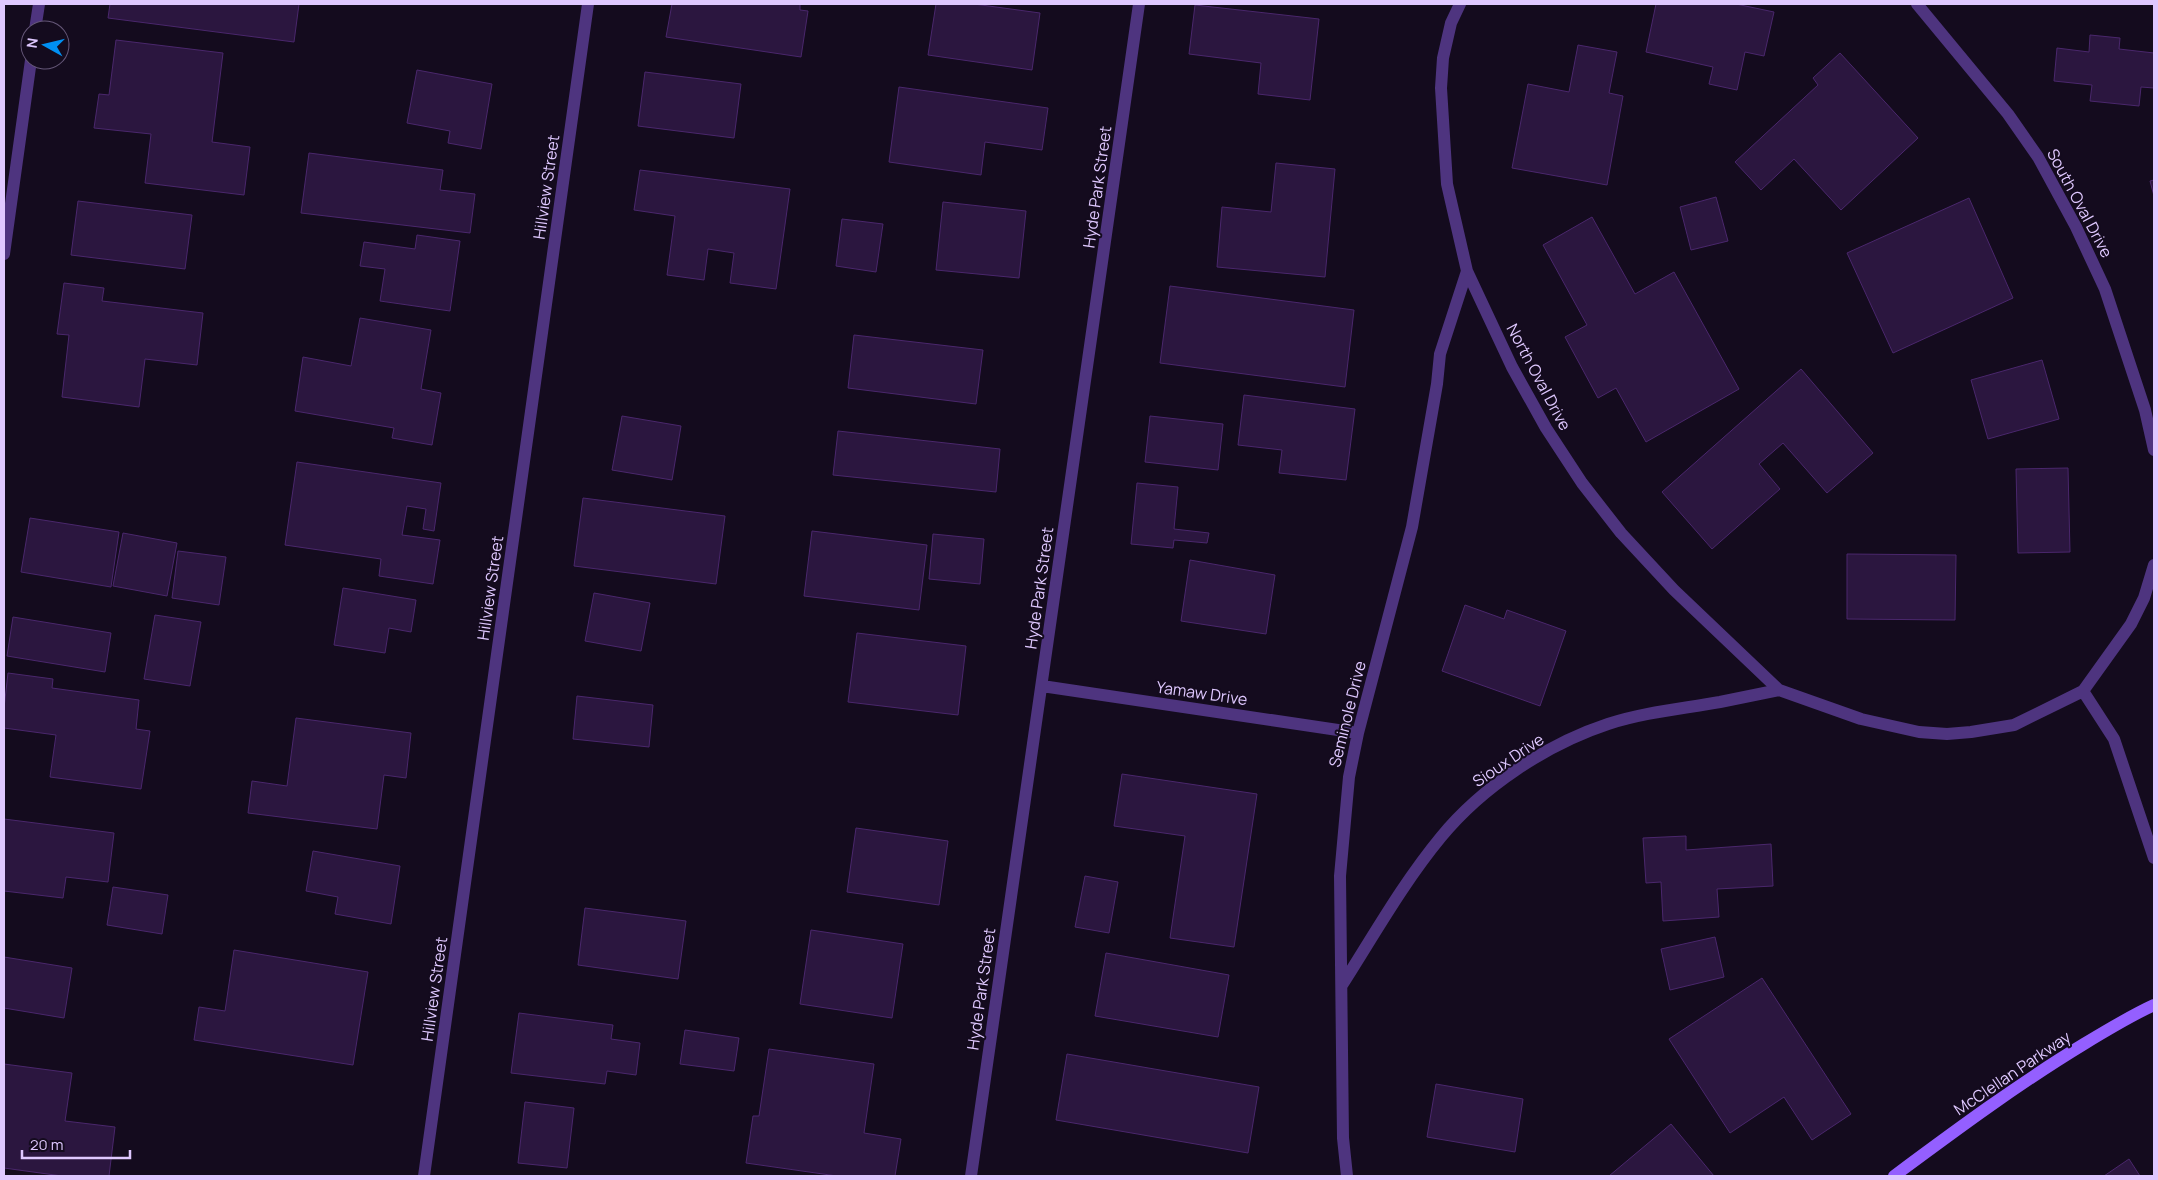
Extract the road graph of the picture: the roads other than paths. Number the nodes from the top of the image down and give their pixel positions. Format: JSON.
{"nodes":[{"id":1,"x":39,"y":4,"type":"edge"},
{"id":2,"x":588,"y":4,"type":"edge"},
{"id":3,"x":1139,"y":4,"type":"edge"},
{"id":4,"x":1460,"y":4,"type":"edge"},
{"id":5,"x":1916,"y":4,"type":"edge"},
{"id":6,"x":37,"y":20,"type":"edge"},
{"id":7,"x":30,"y":70,"type":"edge"},
{"id":8,"x":4,"y":254,"type":"edge"},
{"id":9,"x":1468,"y":271,"type":"junction"},
{"id":10,"x":2154,"y":450,"type":"edge"},
{"id":11,"x":2154,"y":565,"type":"edge"},
{"id":12,"x":1042,"y":686,"type":"junction"},
{"id":13,"x":1779,"y":690,"type":"junction"},
{"id":14,"x":2083,"y":691,"type":"junction"},
{"id":15,"x":1358,"y":732,"type":"junction"},
{"id":16,"x":2154,"y":858,"type":"edge"},
{"id":17,"x":1342,"y":985,"type":"junction"},
{"id":18,"x":2154,"y":1005,"type":"edge"},
{"id":19,"x":424,"y":1176,"type":"edge"},
{"id":20,"x":971,"y":1176,"type":"edge"},
{"id":21,"x":1347,"y":1176,"type":"edge"},
{"id":22,"x":1894,"y":1176,"type":"edge"}],
"edges":[{"from":1,"to":6,"type":"street"},
{"from":2,"to":19,"type":"street","name":"Hillview Street"},
{"from":3,"to":12,"type":"street","name":"Hyde Park Street"},
{"from":4,"to":9,"type":"street","name":"North Oval Drive"},
{"from":5,"to":10,"type":"street","name":"South Oval Drive"},
{"from":7,"to":8,"type":"street"},
{"from":9,"to":13,"type":"street","name":"North Oval Drive"},
{"from":9,"to":15,"type":"street","name":"Seminole Drive"},
{"from":11,"to":14,"type":"street"},
{"from":12,"to":15,"type":"street","name":"Yamaw Drive"},
{"from":12,"to":20,"type":"street","name":"Hyde Park Street"},
{"from":13,"to":14,"type":"street"},
{"from":13,"to":17,"type":"street","name":"Sioux Drive"},
{"from":14,"to":16,"type":"street"},
{"from":15,"to":17,"type":"street","name":"Seminole Drive"},
{"from":17,"to":21,"type":"street","name":"Seminole Drive"},
{"from":18,"to":22,"type":"street","name":"McClellan Parkway"}]}
